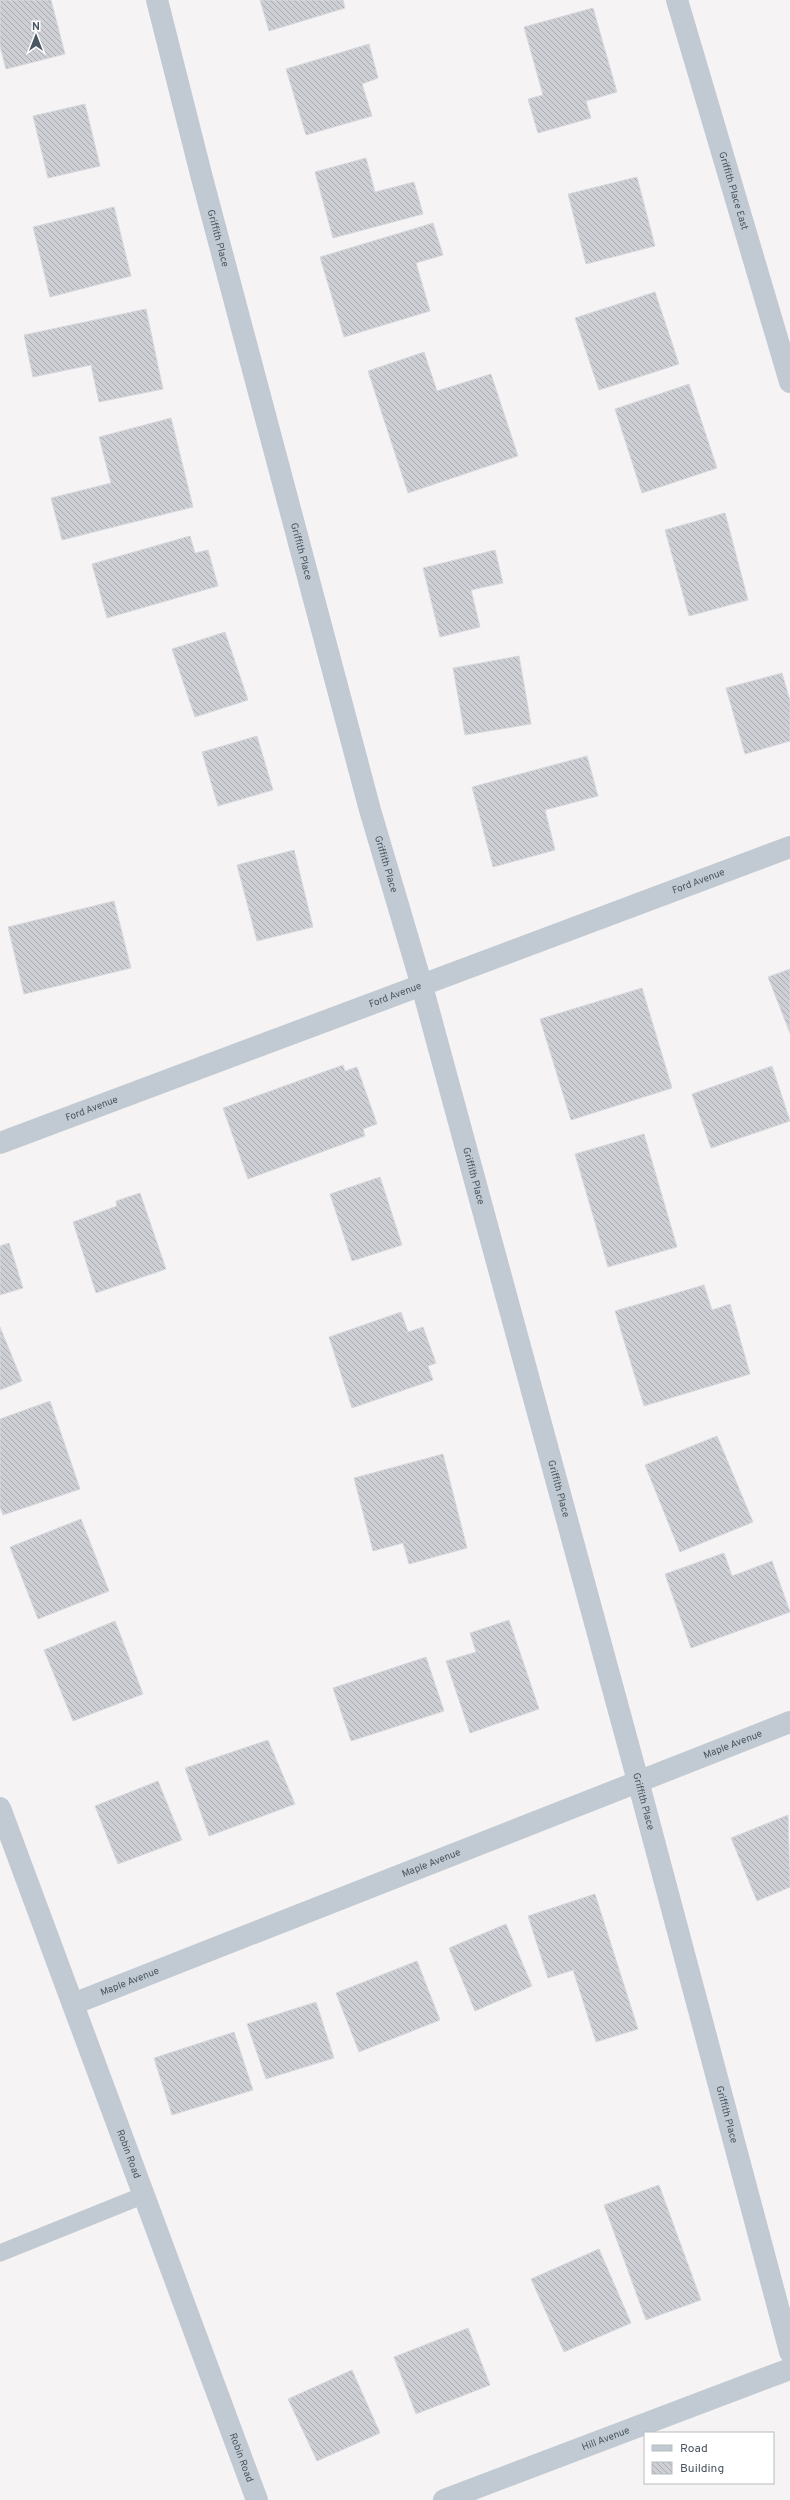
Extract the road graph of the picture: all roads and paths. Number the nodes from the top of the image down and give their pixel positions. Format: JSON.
{"nodes":[{"id":1,"x":157,"y":0,"type":"edge"},
{"id":2,"x":677,"y":0,"type":"edge"},
{"id":3,"x":790,"y":382,"type":"edge"},
{"id":4,"x":790,"y":847,"type":"edge"},
{"id":5,"x":422,"y":986,"type":"junction"},
{"id":6,"x":0,"y":1143,"type":"edge"},
{"id":7,"x":790,"y":1722,"type":"edge"},
{"id":8,"x":638,"y":1781,"type":"junction"},
{"id":9,"x":2,"y":1818,"type":"edge"},
{"id":10,"x":73,"y":2004,"type":"junction"},
{"id":11,"x":144,"y":2195,"type":"junction"},
{"id":12,"x":0,"y":2253,"type":"edge"},
{"id":13,"x":790,"y":2352,"type":"edge"},
{"id":14,"x":790,"y":2369,"type":"edge"},
{"id":15,"x":257,"y":2500,"type":"edge"},
{"id":16,"x":444,"y":2500,"type":"edge"}],
"edges":[{"from":1,"to":5,"type":"street","name":"Griffith Place"},
{"from":2,"to":3,"type":"street","name":"Griffith Place East"},
{"from":4,"to":5,"type":"street","name":"Ford Avenue"},
{"from":5,"to":6,"type":"street","name":"Ford Avenue"},
{"from":5,"to":8,"type":"street","name":"Griffith Place"},
{"from":7,"to":8,"type":"street","name":"Maple Avenue"},
{"from":8,"to":10,"type":"street","name":"Maple Avenue"},
{"from":8,"to":13,"type":"street","name":"Griffith Place"},
{"from":9,"to":10,"type":"street","name":"Robin Road"},
{"from":10,"to":11,"type":"street","name":"Robin Road"},
{"from":11,"to":12,"type":"lane"},
{"from":11,"to":15,"type":"street","name":"Robin Road"},
{"from":14,"to":16,"type":"street","name":"Hill Avenue"}]}
